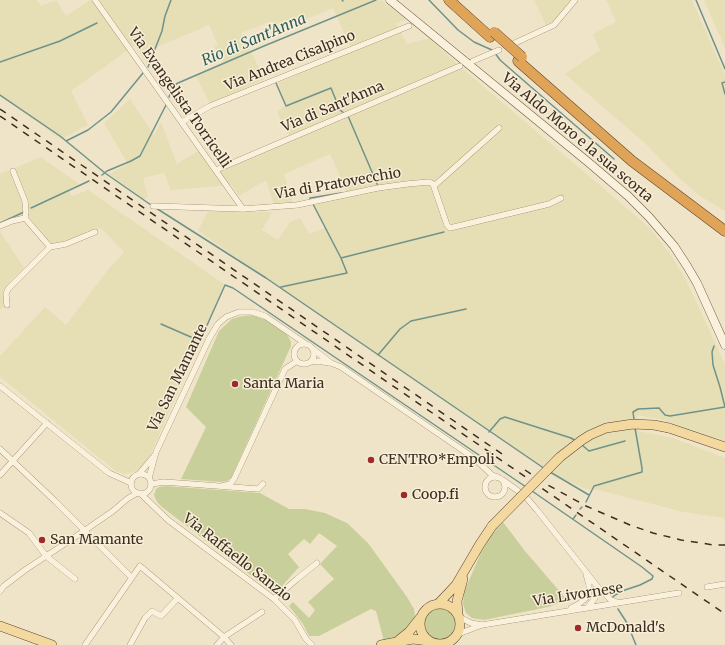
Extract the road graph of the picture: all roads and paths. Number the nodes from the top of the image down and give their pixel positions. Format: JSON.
{"nodes":[{"id":1,"x":95,"y":0,"type":"edge"},
{"id":2,"x":390,"y":0,"type":"edge"},
{"id":3,"x":449,"y":0,"type":"edge"},
{"id":4,"x":458,"y":0,"type":"edge"},
{"id":5,"x":575,"y":0,"type":"edge"},
{"id":6,"x":409,"y":26,"type":"dead end"},
{"id":7,"x":492,"y":34,"type":"junction"},
{"id":8,"x":515,"y":43,"type":"dead end"},
{"id":9,"x":496,"y":51,"type":"dead end"},
{"id":10,"x":520,"y":59,"type":"junction"},
{"id":11,"x":473,"y":61,"type":"dead end"},
{"id":12,"x":460,"y":66,"type":"dead end"},
{"id":13,"x":182,"y":122,"type":"junction"},
{"id":14,"x":499,"y":128,"type":"dead end"},
{"id":15,"x":216,"y":170,"type":"junction"},
{"id":16,"x":13,"y":171,"type":"dead end"},
{"id":17,"x":434,"y":186,"type":"junction"},
{"id":18,"x":561,"y":198,"type":"dead end"},
{"id":19,"x":153,"y":206,"type":"dead end"},
{"id":20,"x":243,"y":209,"type":"junction"},
{"id":21,"x":25,"y":218,"type":"junction"},
{"id":22,"x":725,"y":224,"type":"edge"},
{"id":23,"x":0,"y":226,"type":"edge"},
{"id":24,"x":725,"y":231,"type":"edge"},
{"id":25,"x":95,"y":232,"type":"dead end"},
{"id":26,"x":50,"y":247,"type":"junction"},
{"id":27,"x":7,"y":305,"type":"dead end"},
{"id":28,"x":291,"y":333,"type":"junction"},
{"id":29,"x":306,"y":344,"type":"junction"},
{"id":30,"x":725,"y":345,"type":"edge"},
{"id":31,"x":294,"y":350,"type":"junction"},
{"id":32,"x":313,"y":350,"type":"junction"},
{"id":33,"x":297,"y":361,"type":"junction"},
{"id":34,"x":310,"y":362,"type":"junction"},
{"id":35,"x":331,"y":363,"type":"junction"},
{"id":36,"x":0,"y":386,"type":"edge"},
{"id":37,"x":47,"y":422,"type":"junction"},
{"id":38,"x":725,"y":447,"type":"edge"},
{"id":39,"x":0,"y":449,"type":"edge"},
{"id":40,"x":156,"y":452,"type":"junction"},
{"id":41,"x":13,"y":462,"type":"junction"},
{"id":42,"x":479,"y":464,"type":"junction"},
{"id":43,"x":0,"y":475,"type":"edge"},
{"id":44,"x":137,"y":475,"type":"junction"},
{"id":45,"x":117,"y":477,"type":"junction"},
{"id":46,"x":149,"y":478,"type":"junction"},
{"id":47,"x":500,"y":478,"type":"junction"},
{"id":48,"x":263,"y":484,"type":"dead end"},
{"id":49,"x":131,"y":485,"type":"junction"},
{"id":50,"x":222,"y":486,"type":"junction"},
{"id":51,"x":150,"y":487,"type":"junction"},
{"id":52,"x":485,"y":487,"type":"junction"},
{"id":53,"x":519,"y":491,"type":"junction"},
{"id":54,"x":139,"y":494,"type":"junction"},
{"id":55,"x":500,"y":496,"type":"junction"},
{"id":56,"x":127,"y":499,"type":"junction"},
{"id":57,"x":155,"y":507,"type":"junction"},
{"id":58,"x":0,"y":513,"type":"edge"},
{"id":59,"x":84,"y":531,"type":"junction"},
{"id":60,"x":46,"y":556,"type":"junction"},
{"id":61,"x":317,"y":563,"type":"dead end"},
{"id":62,"x":467,"y":566,"type":"junction"},
{"id":63,"x":585,"y":572,"type":"junction"},
{"id":64,"x":129,"y":575,"type":"dead end"},
{"id":65,"x":75,"y":579,"type":"dead end"},
{"id":66,"x":2,"y":584,"type":"edge"},
{"id":67,"x":725,"y":584,"type":"edge"},
{"id":68,"x":597,"y":586,"type":"junction"},
{"id":69,"x":707,"y":588,"type":"dead end"},
{"id":70,"x":0,"y":590,"type":"edge"},
{"id":71,"x":679,"y":593,"type":"dead end"},
{"id":72,"x":178,"y":598,"type":"junction"},
{"id":73,"x":274,"y":599,"type":"junction"},
{"id":74,"x":439,"y":603,"type":"junction"},
{"id":75,"x":619,"y":603,"type":"junction"},
{"id":76,"x":588,"y":608,"type":"junction"},
{"id":77,"x":262,"y":612,"type":"dead end"},
{"id":78,"x":562,"y":612,"type":"junction"},
{"id":79,"x":459,"y":616,"type":"junction"},
{"id":80,"x":421,"y":617,"type":"junction"},
{"id":81,"x":482,"y":625,"type":"junction"},
{"id":82,"x":0,"y":626,"type":"edge"},
{"id":83,"x":301,"y":630,"type":"junction"},
{"id":84,"x":224,"y":637,"type":"junction"},
{"id":85,"x":454,"y":639,"type":"edge"},
{"id":86,"x":397,"y":642,"type":"junction"},
{"id":87,"x":434,"y":644,"type":"edge"},
{"id":88,"x":51,"y":645,"type":"edge"},
{"id":89,"x":85,"y":645,"type":"edge"},
{"id":90,"x":130,"y":645,"type":"edge"},
{"id":91,"x":217,"y":645,"type":"edge"},
{"id":92,"x":231,"y":645,"type":"edge"},
{"id":93,"x":304,"y":645,"type":"edge"},
{"id":94,"x":312,"y":645,"type":"edge"},
{"id":95,"x":381,"y":645,"type":"edge"}],
"edges":[{"from":1,"to":13,"type":"street","name":"Via Evangelista Torricelli"},
{"from":2,"to":30,"type":"main road","name":"Via Aldo Moro e la sua scorta"},
{"from":3,"to":7,"type":"highway"},
{"from":4,"to":7,"type":"highway"},
{"from":5,"to":8,"type":"street"},
{"from":6,"to":13,"type":"street","name":"Via Andrea Cisalpino"},
{"from":7,"to":10,"type":"highway","bridge":true},
{"from":9,"to":11,"type":"street"},
{"from":10,"to":22,"type":"highway"},
{"from":10,"to":24,"type":"highway"},
{"from":12,"to":15,"type":"street","name":"Via di Sant'Anna"},
{"from":13,"to":15,"type":"street","name":"Via Evangelista Torricelli"},
{"from":14,"to":17,"type":"street"},
{"from":15,"to":20,"type":"street","name":"Via Evangelista Torricelli"},
{"from":16,"to":21,"type":"street"},
{"from":17,"to":18,"type":"street"},
{"from":17,"to":20,"type":"street","name":"Via di Pratovecchio"},
{"from":19,"to":20,"type":"street"},
{"from":21,"to":23,"type":"street"},
{"from":21,"to":26,"type":"street"},
{"from":25,"to":26,"type":"street"},
{"from":26,"to":27,"type":"street"},
{"from":28,"to":29,"type":"street","name":"Via San Mamante"},
{"from":28,"to":31,"type":"street"},
{"from":28,"to":40,"type":"street","name":"Via San Mamante"},
{"from":29,"to":31,"type":"street"},
{"from":29,"to":32,"type":"street"},
{"from":31,"to":33,"type":"street"},
{"from":32,"to":34,"type":"street"},
{"from":32,"to":35,"type":"street"},
{"from":33,"to":34,"type":"street"},
{"from":33,"to":50,"type":"street"},
{"from":34,"to":35,"type":"street"},
{"from":35,"to":42,"type":"street"},
{"from":36,"to":37,"type":"street"},
{"from":37,"to":41,"type":"street"},
{"from":37,"to":45,"type":"street"},
{"from":38,"to":62,"type":"main road","bridge":true},
{"from":39,"to":41,"type":"street"},
{"from":40,"to":44,"type":"street","name":"Via San Mamante"},
{"from":40,"to":46,"type":"street","name":"Via San Mamante"},
{"from":41,"to":43,"type":"street"},
{"from":41,"to":59,"type":"street"},
{"from":42,"to":47,"type":"street"},
{"from":42,"to":52,"type":"street"},
{"from":44,"to":45,"type":"street"},
{"from":44,"to":46,"type":"street"},
{"from":44,"to":49,"type":"street"},
{"from":45,"to":49,"type":"street"},
{"from":46,"to":51,"type":"street"},
{"from":47,"to":52,"type":"street"},
{"from":47,"to":53,"type":"street"},
{"from":47,"to":55,"type":"street"},
{"from":48,"to":50,"type":"street"},
{"from":49,"to":54,"type":"street"},
{"from":49,"to":56,"type":"street"},
{"from":50,"to":51,"type":"street"},
{"from":51,"to":54,"type":"street"},
{"from":51,"to":57,"type":"street","name":"Via Raffaello Sanzio"},
{"from":52,"to":55,"type":"street"},
{"from":53,"to":55,"type":"street"},
{"from":53,"to":63,"type":"street"},
{"from":54,"to":56,"type":"street"},
{"from":54,"to":57,"type":"street","name":"Via Raffaello Sanzio"},
{"from":56,"to":59,"type":"street"},
{"from":57,"to":73,"type":"street","name":"Via Raffaello Sanzio"},
{"from":58,"to":60,"type":"street"},
{"from":59,"to":60,"type":"street"},
{"from":59,"to":64,"type":"street"},
{"from":60,"to":65,"type":"street"},
{"from":60,"to":66,"type":"street"},
{"from":61,"to":73,"type":"street"},
{"from":62,"to":74,"type":"main road"},
{"from":62,"to":79,"type":"main road"},
{"from":63,"to":68,"type":"street"},
{"from":63,"to":78,"type":"street"},
{"from":66,"to":70,"type":"street"},
{"from":67,"to":69,"type":"street"},
{"from":68,"to":75,"type":"street"},
{"from":68,"to":76,"type":"street"},
{"from":71,"to":75,"type":"street","name":"Via Livornese"},
{"from":72,"to":84,"type":"street"},
{"from":72,"to":89,"type":"street"},
{"from":72,"to":90,"type":"street"},
{"from":73,"to":83,"type":"street","name":"Via Raffaello Sanzio"},
{"from":74,"to":79,"type":"main road","name":"Via Livornese"},
{"from":74,"to":80,"type":"main road"},
{"from":75,"to":76,"type":"street","name":"Via Livornese"},
{"from":76,"to":78,"type":"street","name":"Via Livornese"},
{"from":77,"to":84,"type":"street"},
{"from":78,"to":81,"type":"street","name":"Via Livornese"},
{"from":79,"to":81,"type":"street","name":"Via Livornese"},
{"from":79,"to":85,"type":"main road"},
{"from":80,"to":86,"type":"main road"},
{"from":80,"to":87,"type":"main road"},
{"from":81,"to":85,"type":"street","name":"Via Livornese"},
{"from":82,"to":88,"type":"main road"},
{"from":83,"to":93,"type":"street","name":"Via Raffaello Sanzio"},
{"from":83,"to":94,"type":"street","name":"Via Raffaello Sanzio"},
{"from":84,"to":91,"type":"street"},
{"from":84,"to":92,"type":"street"},
{"from":85,"to":87,"type":"main road","name":"Via Livornese"},
{"from":86,"to":87,"type":"main road","name":"Via Livornese"},
{"from":86,"to":95,"type":"main road","name":"Via Livornese"}]}
